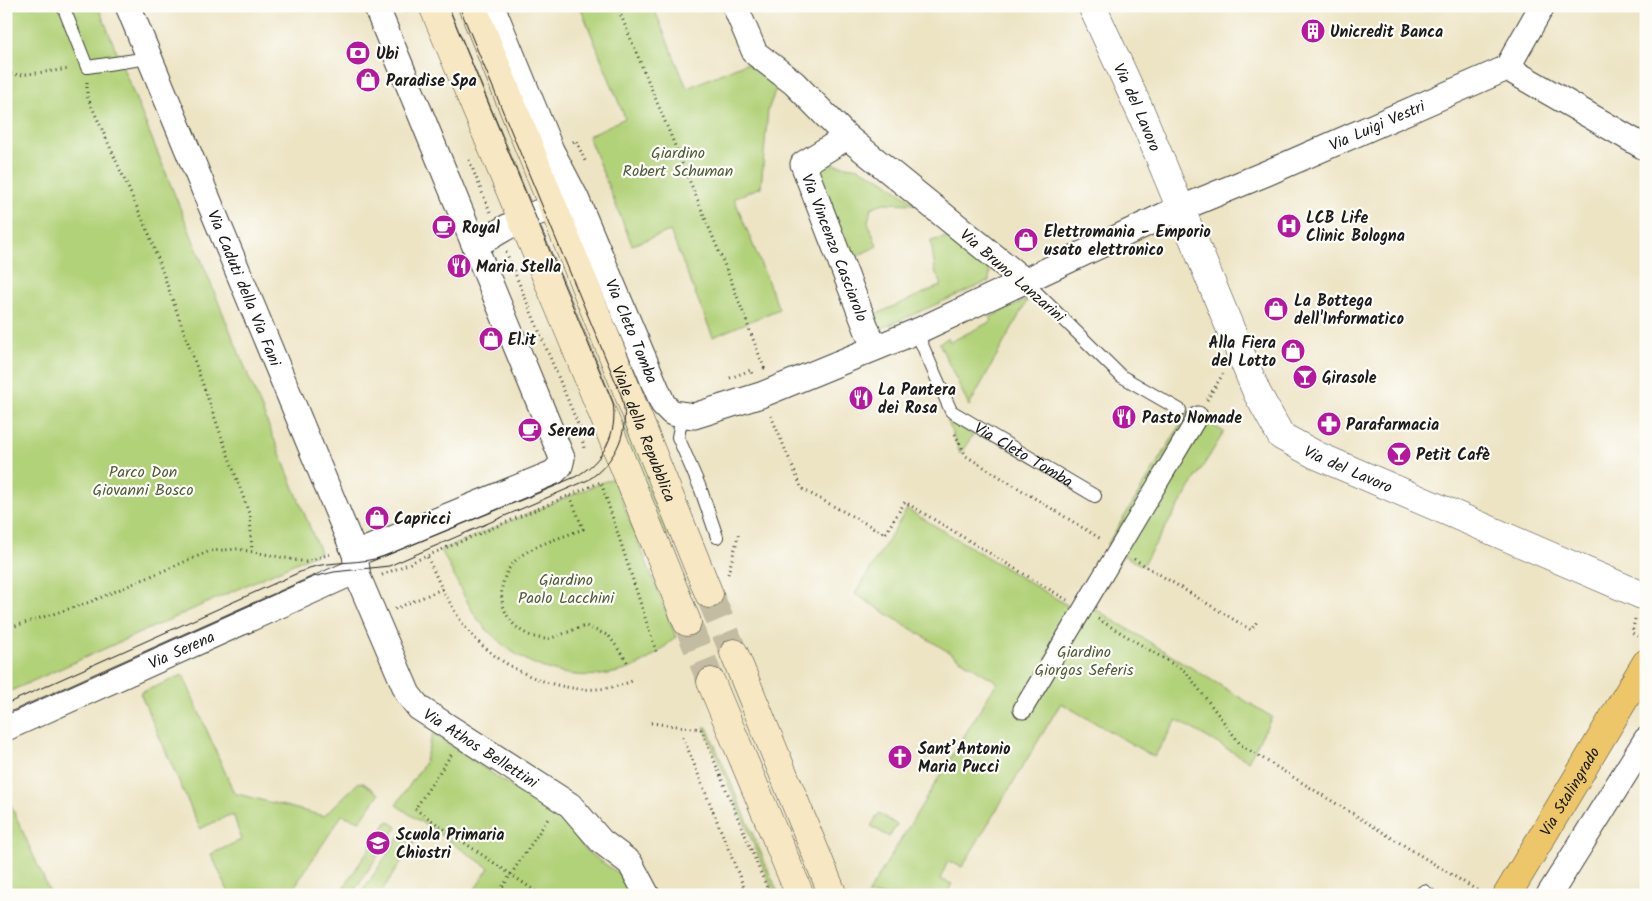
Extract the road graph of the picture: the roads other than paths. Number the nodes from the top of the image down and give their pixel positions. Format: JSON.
{"nodes":[{"id":1,"x":63,"y":6,"type":"edge"},
{"id":2,"x":128,"y":6,"type":"edge"},
{"id":3,"x":376,"y":6,"type":"edge"},
{"id":4,"x":433,"y":6,"type":"edge"},
{"id":5,"x":472,"y":6,"type":"edge"},
{"id":6,"x":492,"y":6,"type":"edge"},
{"id":7,"x":735,"y":6,"type":"edge"},
{"id":8,"x":1092,"y":6,"type":"edge"},
{"id":9,"x":1542,"y":6,"type":"edge"},
{"id":10,"x":149,"y":58,"type":"junction"},
{"id":11,"x":1507,"y":68,"type":"junction"},
{"id":12,"x":847,"y":137,"type":"junction"},
{"id":13,"x":1646,"y":148,"type":"edge"},
{"id":14,"x":565,"y":202,"type":"junction"},
{"id":15,"x":1181,"y":209,"type":"junction"},
{"id":16,"x":521,"y":219,"type":"junction"},
{"id":17,"x":476,"y":245,"type":"junction"},
{"id":18,"x":1026,"y":282,"type":"junction"},
{"id":19,"x":916,"y":331,"type":"junction"},
{"id":20,"x":874,"y":348,"type":"junction"},
{"id":21,"x":1180,"y":410,"type":"dead end"},
{"id":22,"x":682,"y":416,"type":"junction"},
{"id":23,"x":1198,"y":416,"type":"road end"},
{"id":24,"x":1095,"y":496,"type":"dead end"},
{"id":25,"x":716,"y":537,"type":"dead end"},
{"id":26,"x":657,"y":546,"type":"junction"},
{"id":27,"x":356,"y":562,"type":"junction"},
{"id":28,"x":1646,"y":597,"type":"edge"},
{"id":29,"x":687,"y":622,"type":"tunnel mouth"},
{"id":30,"x":734,"y":653,"type":"tunnel mouth"},
{"id":31,"x":1646,"y":663,"type":"edge"},
{"id":32,"x":711,"y":682,"type":"tunnel mouth"},
{"id":33,"x":1638,"y":694,"type":"edge"},
{"id":34,"x":1023,"y":709,"type":"dead end"},
{"id":35,"x":6,"y":728,"type":"edge"},
{"id":36,"x":1646,"y":740,"type":"edge"},
{"id":37,"x":647,"y":895,"type":"edge"},
{"id":38,"x":800,"y":895,"type":"edge"},
{"id":39,"x":833,"y":895,"type":"edge"},
{"id":40,"x":1418,"y":895,"type":"edge"},
{"id":41,"x":1430,"y":895,"type":"edge"},
{"id":42,"x":1507,"y":895,"type":"edge"},
{"id":43,"x":1549,"y":895,"type":"edge"}],
"edges":[{"from":1,"to":10,"type":"lane"},
{"from":2,"to":10,"type":"street","name":"Via Caduti della Via Fani"},
{"from":3,"to":17,"type":"street"},
{"from":4,"to":16,"type":"main road","name":"Viale della Repubblica"},
{"from":5,"to":14,"type":"main road","name":"Viale della Repubblica"},
{"from":6,"to":14,"type":"street","name":"Via Cleto Tomba"},
{"from":7,"to":12,"type":"street"},
{"from":8,"to":15,"type":"street","name":"Via del Lavoro"},
{"from":9,"to":11,"type":"street"},
{"from":10,"to":27,"type":"street","name":"Via Caduti della Via Fani"},
{"from":11,"to":13,"type":"street"},
{"from":11,"to":15,"type":"street","name":"Via Luigi Vestri"},
{"from":12,"to":18,"type":"street","name":"Via Bruno Lanzarini"},
{"from":12,"to":20,"type":"street","name":"Via Vincenzo Casciarolo"},
{"from":14,"to":16,"type":"street"},
{"from":14,"to":22,"type":"street","name":"Via Cleto Tomba"},
{"from":14,"to":26,"type":"main road","name":"Viale della Repubblica"},
{"from":15,"to":18,"type":"street"},
{"from":15,"to":28,"type":"street","name":"Via del Lavoro"},
{"from":16,"to":17,"type":"street"},
{"from":16,"to":26,"type":"main road","name":"Viale della Repubblica"},
{"from":17,"to":27,"type":"street","name":"Via Serena"},
{"from":18,"to":19,"type":"street"},
{"from":18,"to":21,"type":"lane","name":"Via Bruno Lanzarini"},
{"from":19,"to":20,"type":"street"},
{"from":19,"to":24,"type":"lane","name":"Via Cleto Tomba"},
{"from":20,"to":22,"type":"street"},
{"from":22,"to":25,"type":"lane"},
{"from":23,"to":34,"type":"street"},
{"from":26,"to":29,"type":"main road","name":"Viale della Repubblica"},
{"from":27,"to":35,"type":"street","name":"Via Serena"},
{"from":27,"to":37,"type":"street","name":"Via Athos Bellettini"},
{"from":30,"to":39,"type":"main road"},
{"from":31,"to":33,"type":"main road","name":"Via Stalingrado"},
{"from":32,"to":38,"type":"main road"},
{"from":33,"to":42,"type":"main road","name":"Via Stalingrado"},
{"from":36,"to":43,"type":"street"},
{"from":40,"to":41,"type":"lane"}]}
